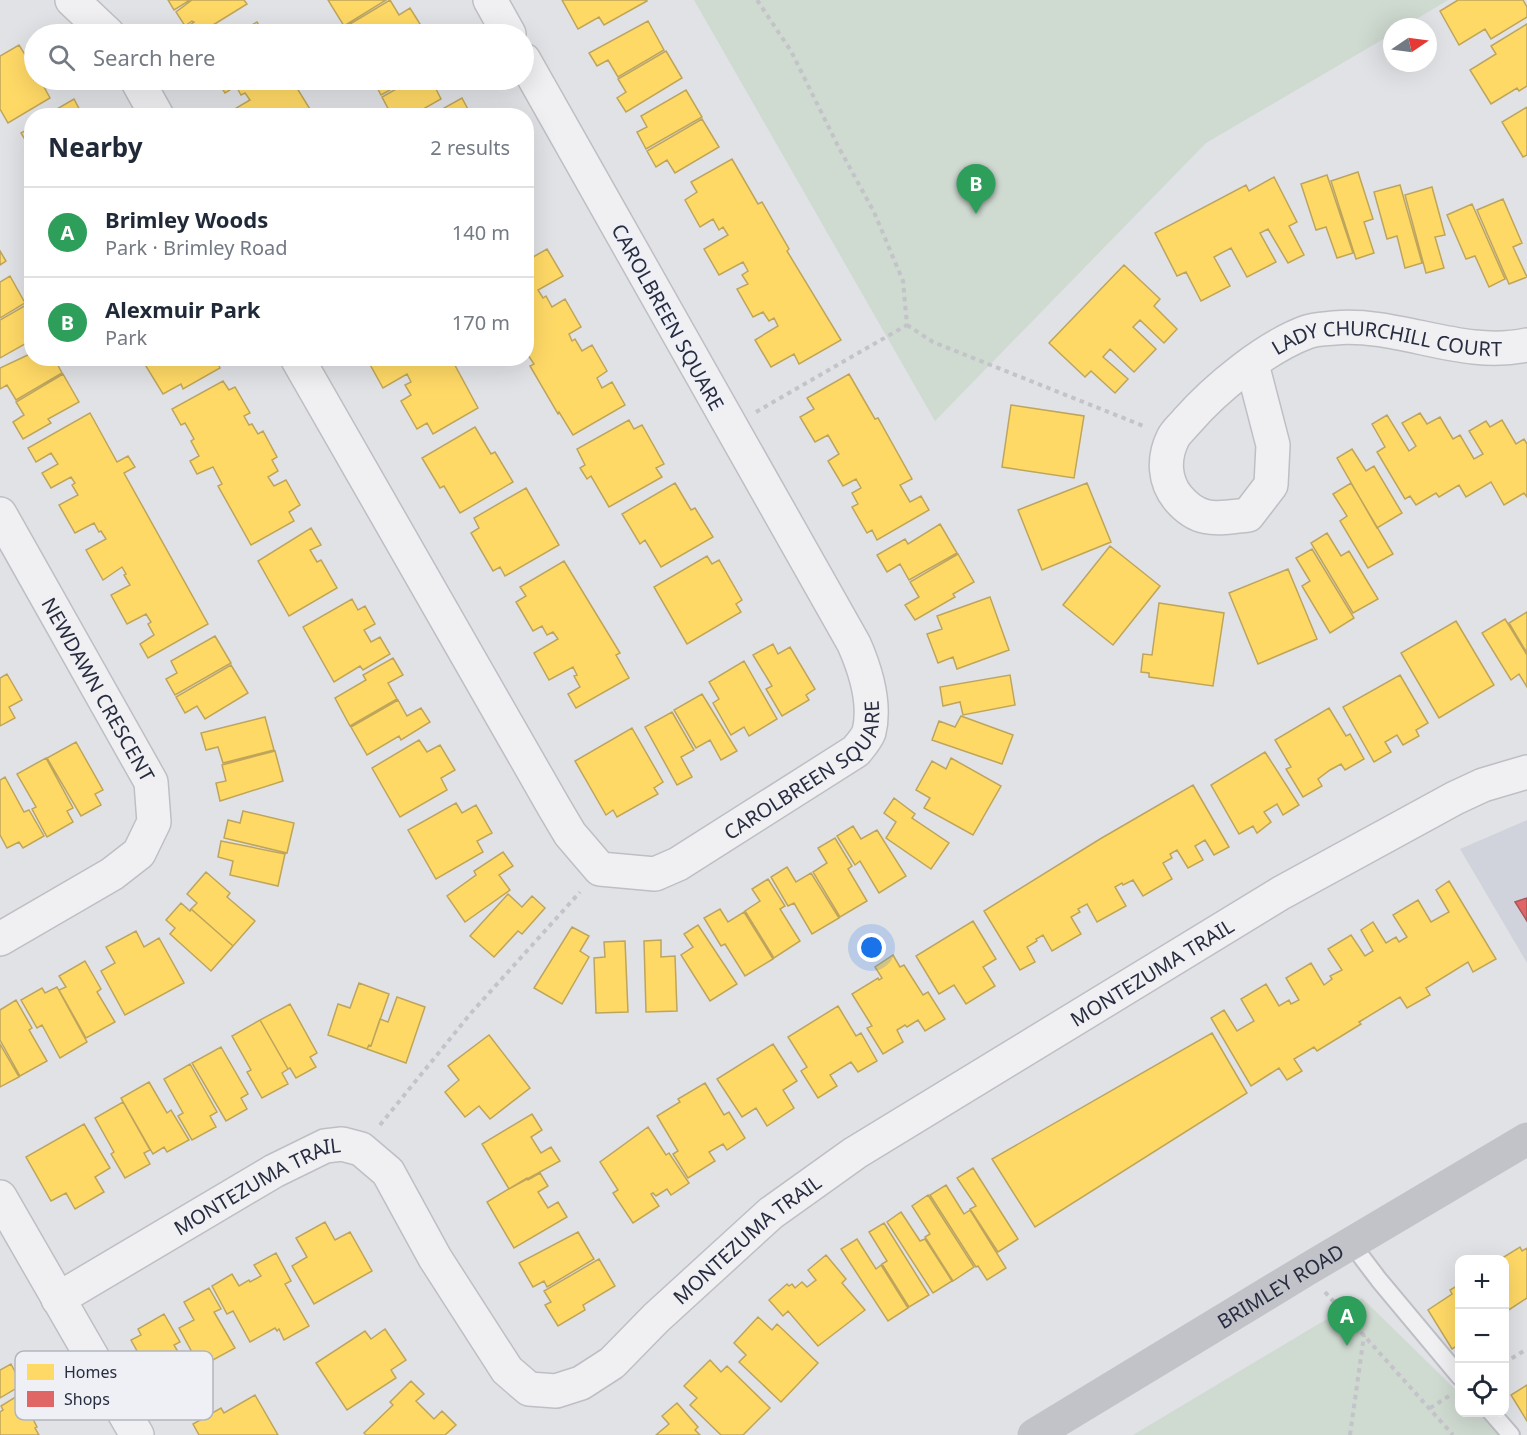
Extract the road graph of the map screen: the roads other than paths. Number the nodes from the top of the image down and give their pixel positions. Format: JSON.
{"nodes":[{"id":1,"x":72,"y":0,"type":"edge"},
{"id":2,"x":490,"y":0,"type":"edge"},
{"id":3,"x":97,"y":24,"type":"edge"},
{"id":4,"x":503,"y":24,"type":"edge"},
{"id":5,"x":534,"y":78,"type":"edge"},
{"id":6,"x":143,"y":90,"type":"edge"},
{"id":7,"x":153,"y":108,"type":"edge"},
{"id":8,"x":1527,"y":345,"type":"edge"},
{"id":9,"x":1252,"y":364,"type":"junction"},
{"id":10,"x":302,"y":366,"type":"edge"},
{"id":11,"x":0,"y":514,"type":"edge"},
{"id":12,"x":1527,"y":772,"type":"edge"},
{"id":13,"x":0,"y":939,"type":"edge"},
{"id":14,"x":1527,"y":1139,"type":"edge"},
{"id":15,"x":0,"y":1197,"type":"edge"},
{"id":16,"x":1351,"y":1243,"type":"junction"},
{"id":17,"x":58,"y":1299,"type":"junction"},
{"id":18,"x":88,"y":1351,"type":"edge"},
{"id":19,"x":1455,"y":1371,"type":"edge"},
{"id":20,"x":1495,"y":1417,"type":"edge"},
{"id":21,"x":128,"y":1420,"type":"edge"},
{"id":22,"x":137,"y":1435,"type":"edge"},
{"id":23,"x":1034,"y":1435,"type":"edge"},
{"id":24,"x":1511,"y":1435,"type":"edge"}],
"edges":[{"from":1,"to":3,"type":"street"},
{"from":2,"to":4,"type":"street"},
{"from":5,"to":10,"type":"street","name":"CAROLBREEN SQUARE"},
{"from":6,"to":7,"type":"street"},
{"from":8,"to":9,"type":"street","name":"LADY CHURCHILL COURT"},
{"from":9,"to":9,"type":"street","name":"LADY CHURCHILL COURT"},
{"from":11,"to":13,"type":"street","name":"NEWDAWN CRESCENT"},
{"from":12,"to":17,"type":"street","name":"MONTEZUMA TRAIL"},
{"from":14,"to":16,"type":"main road","name":"BRIMLEY ROAD"},
{"from":15,"to":17,"type":"street"},
{"from":16,"to":19,"type":"lane"},
{"from":16,"to":23,"type":"main road","name":"BRIMLEY ROAD"},
{"from":17,"to":18,"type":"street"},
{"from":20,"to":24,"type":"lane"},
{"from":21,"to":22,"type":"street"}]}
